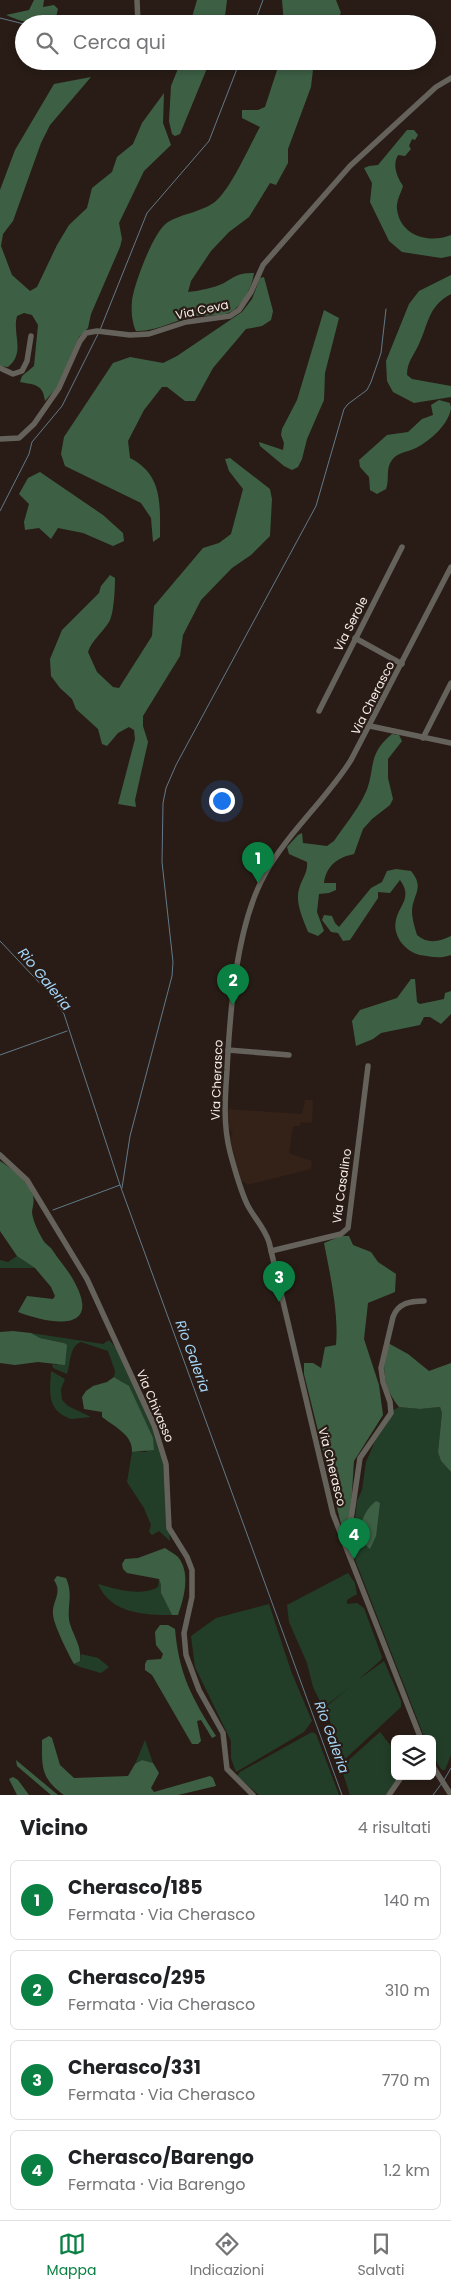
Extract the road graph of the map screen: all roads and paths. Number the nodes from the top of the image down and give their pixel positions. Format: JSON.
{"nodes":[{"id":1,"x":137,"y":0,"type":"edge"},
{"id":2,"x":138,"y":15,"type":"edge"},
{"id":3,"x":451,"y":78,"type":"edge"},
{"id":4,"x":31,"y":336,"type":"dead end"},
{"id":5,"x":0,"y":368,"type":"edge"},
{"id":6,"x":0,"y":439,"type":"edge"},
{"id":7,"x":402,"y":547,"type":"dead end"},
{"id":8,"x":451,"y":567,"type":"edge"},
{"id":9,"x":355,"y":638,"type":"junction"},
{"id":10,"x":402,"y":664,"type":"junction"},
{"id":11,"x":451,"y":683,"type":"edge"},
{"id":12,"x":319,"y":711,"type":"dead end"},
{"id":13,"x":370,"y":726,"type":"junction"},
{"id":14,"x":423,"y":738,"type":"junction"},
{"id":15,"x":451,"y":743,"type":"edge"},
{"id":16,"x":228,"y":1050,"type":"junction"},
{"id":17,"x":289,"y":1055,"type":"dead end"},
{"id":18,"x":368,"y":1066,"type":"dead end"},
{"id":19,"x":0,"y":1155,"type":"edge"},
{"id":20,"x":271,"y":1251,"type":"junction"},
{"id":21,"x":424,"y":1301,"type":"dead end"},
{"id":22,"x":350,"y":1560,"type":"junction"},
{"id":23,"x":420,"y":1735,"type":"edge"},
{"id":24,"x":436,"y":1771,"type":"edge"},
{"id":25,"x":399,"y":1780,"type":"edge"},
{"id":26,"x":253,"y":1795,"type":"edge"},
{"id":27,"x":389,"y":1795,"type":"edge"},
{"id":28,"x":451,"y":1795,"type":"edge"}],
"edges":[{"from":1,"to":2,"type":"street"},
{"from":3,"to":6,"type":"street","name":"Via Ceva"},
{"from":4,"to":5,"type":"street"},
{"from":7,"to":9,"type":"street","name":"Via Serole"},
{"from":8,"to":10,"type":"street","name":"Via Cherasco"},
{"from":9,"to":10,"type":"street"},
{"from":9,"to":12,"type":"street","name":"Via Serole"},
{"from":10,"to":13,"type":"street","name":"Via Cherasco"},
{"from":11,"to":14,"type":"street"},
{"from":13,"to":14,"type":"street"},
{"from":13,"to":16,"type":"street","name":"Via Cherasco"},
{"from":14,"to":15,"type":"street"},
{"from":16,"to":17,"type":"street"},
{"from":16,"to":20,"type":"street","name":"Via Cherasco"},
{"from":18,"to":20,"type":"street","name":"Via Casalino"},
{"from":19,"to":26,"type":"street","name":"Via Chivasso"},
{"from":20,"to":22,"type":"street","name":"Via Cherasco"},
{"from":21,"to":22,"type":"street"},
{"from":22,"to":23,"type":"street","name":"Via Cherasco"},
{"from":24,"to":28,"type":"street"},
{"from":25,"to":27,"type":"street"}]}
